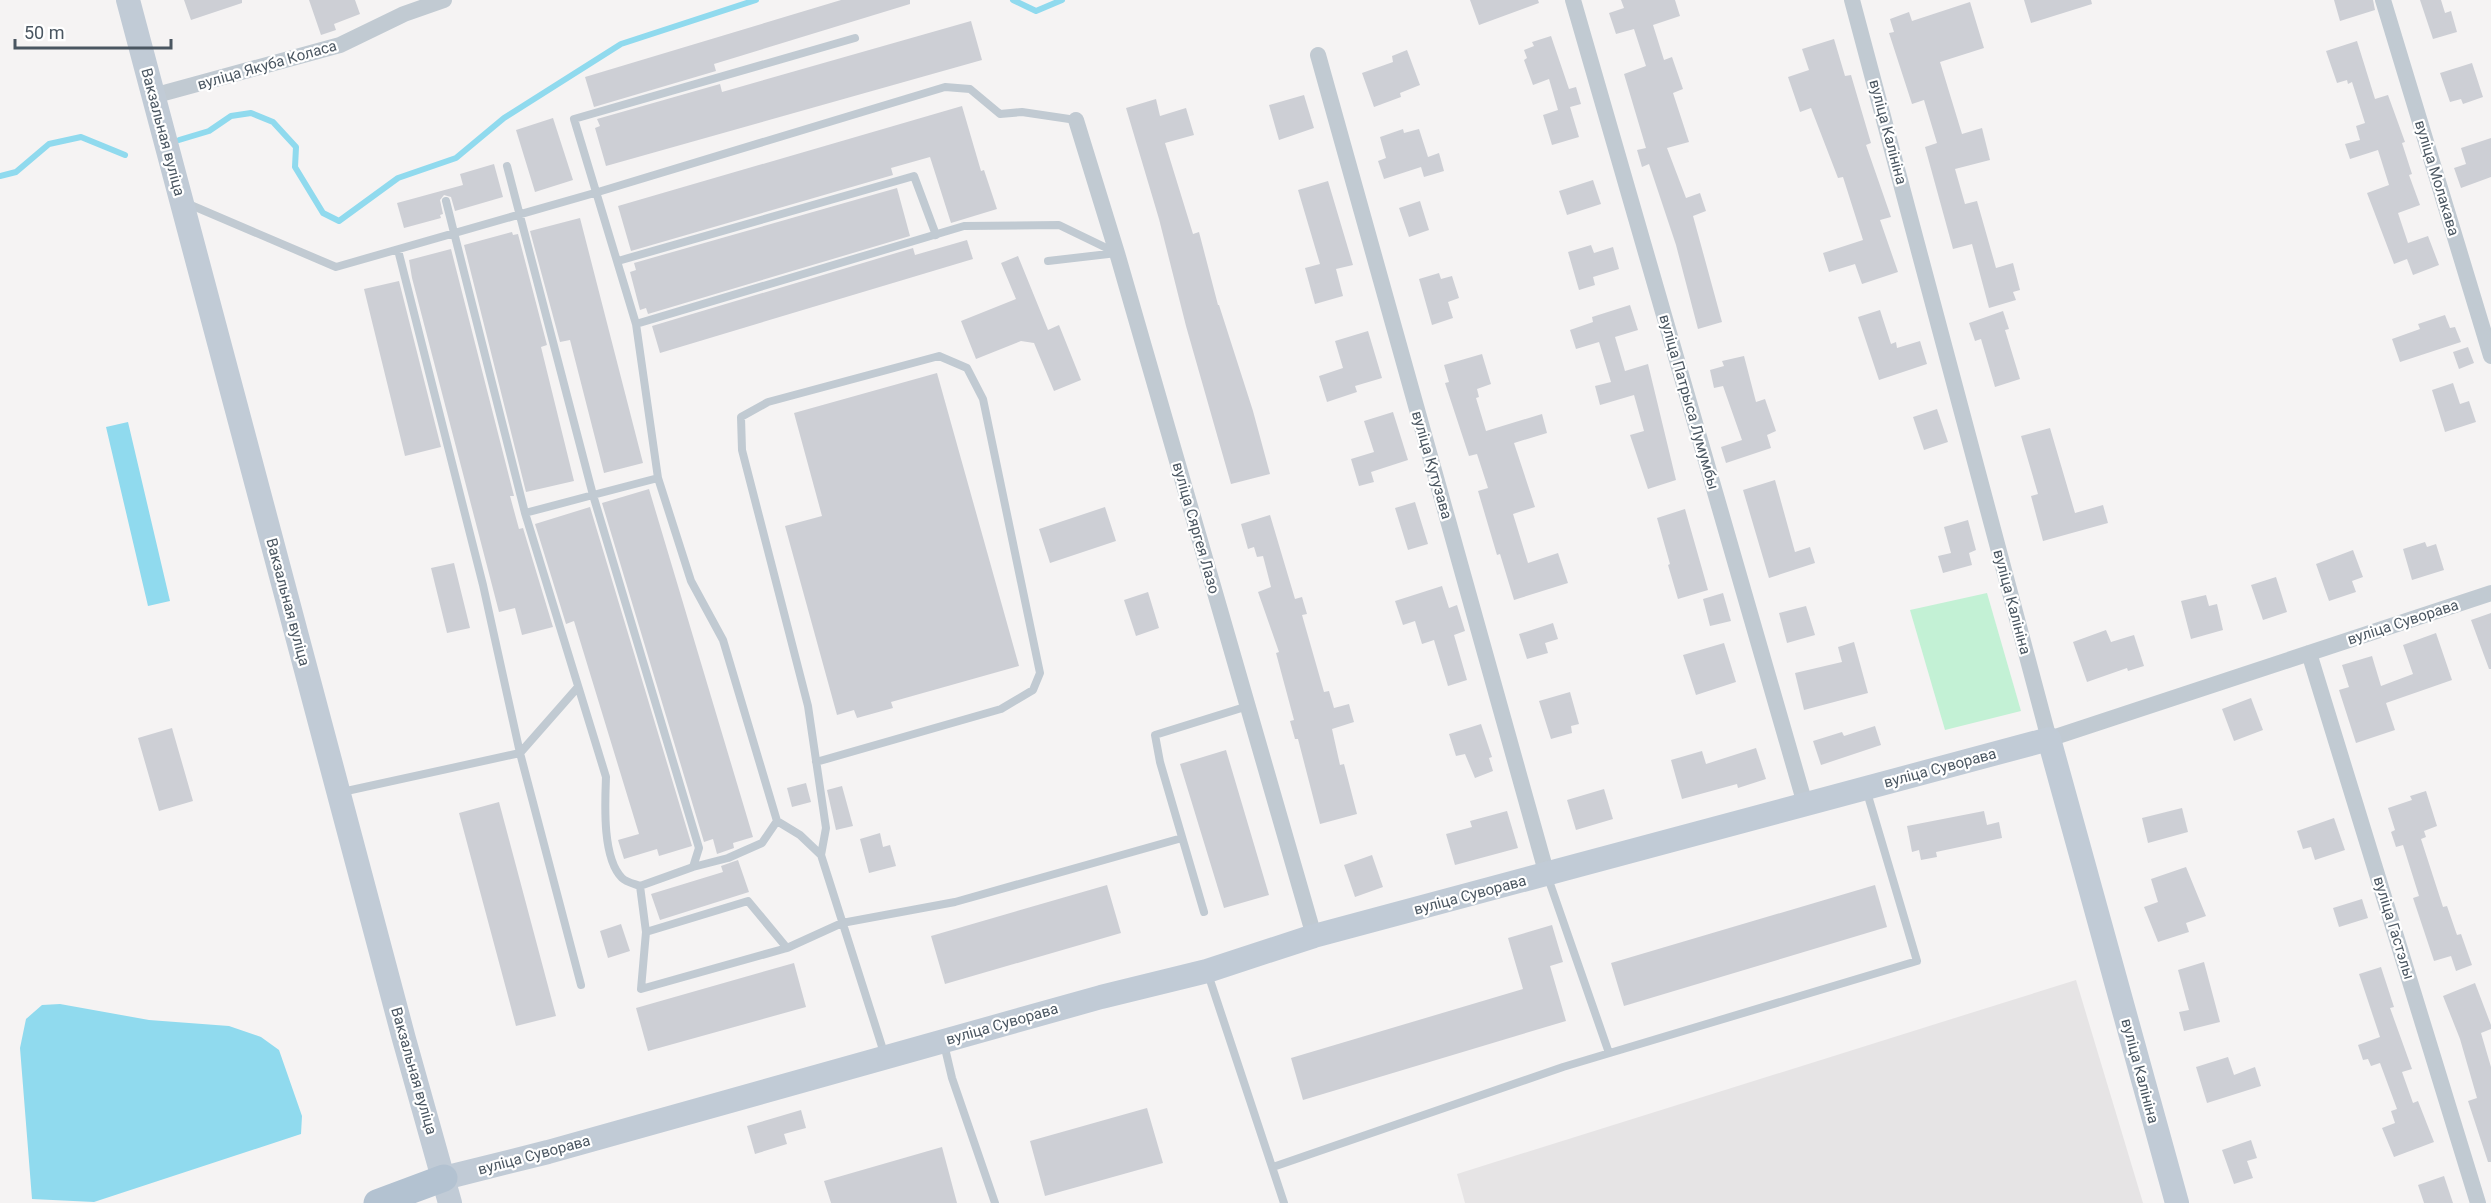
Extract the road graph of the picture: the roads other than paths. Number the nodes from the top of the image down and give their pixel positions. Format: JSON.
{"nodes":[{"id":1,"x":128,"y":0,"type":"edge"},
{"id":2,"x":444,"y":0,"type":"edge"},
{"id":3,"x":1574,"y":0,"type":"edge"},
{"id":4,"x":1852,"y":0,"type":"edge"},
{"id":5,"x":2383,"y":0,"type":"edge"},
{"id":6,"x":855,"y":38,"type":"dead end"},
{"id":7,"x":1318,"y":55,"type":"dead end"},
{"id":8,"x":153,"y":96,"type":"junction"},
{"id":9,"x":1076,"y":120,"type":"joint"},
{"id":10,"x":507,"y":166,"type":"dead end"},
{"id":11,"x":598,"y":192,"type":"junction"},
{"id":12,"x":181,"y":201,"type":"junction"},
{"id":13,"x":446,"y":201,"type":"dead end"},
{"id":14,"x":519,"y":215,"type":"junction"},
{"id":15,"x":454,"y":233,"type":"junction"},
{"id":16,"x":936,"y":235,"type":"junction"},
{"id":17,"x":398,"y":250,"type":"junction"},
{"id":18,"x":1117,"y":253,"type":"junction"},
{"id":19,"x":618,"y":261,"type":"junction"},
{"id":20,"x":1048,"y":261,"type":"dead end"},
{"id":21,"x":636,"y":324,"type":"junction"},
{"id":22,"x":2491,"y":356,"type":"edge"},
{"id":23,"x":658,"y":478,"type":"junction"},
{"id":24,"x":593,"y":495,"type":"junction"},
{"id":25,"x":525,"y":513,"type":"junction"},
{"id":26,"x":2491,"y":593,"type":"edge"},
{"id":27,"x":2309,"y":653,"type":"junction"},
{"id":28,"x":578,"y":687,"type":"junction"},
{"id":29,"x":1248,"y":706,"type":"junction"},
{"id":30,"x":2049,"y":739,"type":"junction"},
{"id":31,"x":520,"y":753,"type":"junction"},
{"id":32,"x":816,"y":762,"type":"junction"},
{"id":33,"x":1866,"y":788,"type":"junction"},
{"id":34,"x":338,"y":793,"type":"junction"},
{"id":35,"x":1805,"y":804,"type":"junction"},
{"id":36,"x":777,"y":821,"type":"junction"},
{"id":37,"x":1182,"y":838,"type":"junction"},
{"id":38,"x":821,"y":855,"type":"junction"},
{"id":39,"x":693,"y":867,"type":"junction"},
{"id":40,"x":1547,"y":875,"type":"junction"},
{"id":41,"x":640,"y":886,"type":"junction"},
{"id":42,"x":1204,"y":912,"type":"dead end"},
{"id":43,"x":842,"y":923,"type":"junction"},
{"id":44,"x":646,"y":932,"type":"junction"},
{"id":45,"x":1314,"y":936,"type":"junction"},
{"id":46,"x":788,"y":948,"type":"junction"},
{"id":47,"x":1207,"y":971,"type":"junction"},
{"id":48,"x":581,"y":985,"type":"dead end"},
{"id":49,"x":943,"y":1041,"type":"junction"},
{"id":50,"x":1609,"y":1053,"type":"junction"},
{"id":51,"x":885,"y":1057,"type":"junction"},
{"id":52,"x":1273,"y":1167,"type":"junction"},
{"id":53,"x":447,"y":1190,"type":"edge"},
{"id":54,"x":377,"y":1203,"type":"edge"},
{"id":55,"x":405,"y":1203,"type":"edge"},
{"id":56,"x":995,"y":1203,"type":"edge"},
{"id":57,"x":1284,"y":1203,"type":"edge"},
{"id":58,"x":2177,"y":1203,"type":"edge"},
{"id":59,"x":2478,"y":1203,"type":"edge"}],
"edges":[{"from":1,"to":8,"type":"main road","name":"Вакзальная вуліца"},
{"from":2,"to":8,"type":"street","name":"вуліца Якуба Коласа"},
{"from":3,"to":35,"type":"street","name":"вуліца Патрыса Лумумбы"},
{"from":4,"to":30,"type":"street","name":"вуліца Калініна"},
{"from":5,"to":22,"type":"street","name":"вуліца Молакава"},
{"from":6,"to":11,"type":"lane"},
{"from":7,"to":40,"type":"street","name":"вуліца Кутузава"},
{"from":8,"to":12,"type":"main road","name":"Вакзальная вуліца"},
{"from":9,"to":11,"type":"lane"},
{"from":9,"to":18,"type":"street","name":"вуліца Сяргея Лазо"},
{"from":10,"to":14,"type":"lane"},
{"from":11,"to":14,"type":"lane"},
{"from":11,"to":19,"type":"lane"},
{"from":12,"to":17,"type":"lane"},
{"from":12,"to":34,"type":"main road","name":"Вакзальная вуліца"},
{"from":13,"to":15,"type":"lane"},
{"from":14,"to":15,"type":"lane"},
{"from":14,"to":24,"type":"lane"},
{"from":15,"to":17,"type":"lane"},
{"from":15,"to":25,"type":"lane"},
{"from":16,"to":18,"type":"lane"},
{"from":16,"to":19,"type":"lane"},
{"from":16,"to":21,"type":"lane"},
{"from":17,"to":31,"type":"lane"},
{"from":18,"to":20,"type":"lane"},
{"from":18,"to":29,"type":"street","name":"вуліца Сяргея Лазо"},
{"from":19,"to":21,"type":"lane"},
{"from":21,"to":23,"type":"lane"},
{"from":23,"to":24,"type":"lane"},
{"from":23,"to":36,"type":"lane"},
{"from":24,"to":25,"type":"lane"},
{"from":24,"to":39,"type":"lane"},
{"from":25,"to":28,"type":"lane"},
{"from":26,"to":27,"type":"street","name":"вуліца Суворава"},
{"from":27,"to":30,"type":"street","name":"вуліца Суворава"},
{"from":27,"to":59,"type":"street","name":"вуліца Гастэлы"},
{"from":28,"to":31,"type":"lane"},
{"from":28,"to":41,"type":"lane"},
{"from":29,"to":37,"type":"lane"},
{"from":29,"to":45,"type":"street","name":"вуліца Сяргея Лазо"},
{"from":30,"to":33,"type":"main road","name":"вуліца Суворава"},
{"from":30,"to":58,"type":"main road","name":"вуліца Калініна"},
{"from":31,"to":34,"type":"lane"},
{"from":31,"to":48,"type":"lane"},
{"from":32,"to":32,"type":"lane"},
{"from":32,"to":38,"type":"lane"},
{"from":33,"to":35,"type":"main road","name":"вуліца Суворава"},
{"from":33,"to":50,"type":"lane"},
{"from":34,"to":53,"type":"main road","name":"Вакзальная вуліца"},
{"from":35,"to":40,"type":"main road","name":"вуліца Суворава"},
{"from":36,"to":38,"type":"lane"},
{"from":36,"to":39,"type":"lane"},
{"from":37,"to":42,"type":"lane"},
{"from":37,"to":43,"type":"lane"},
{"from":38,"to":43,"type":"lane"},
{"from":39,"to":41,"type":"lane"},
{"from":40,"to":45,"type":"main road","name":"вуліца Суворава"},
{"from":40,"to":50,"type":"lane"},
{"from":41,"to":44,"type":"lane"},
{"from":43,"to":46,"type":"lane"},
{"from":43,"to":51,"type":"lane"},
{"from":44,"to":46,"type":"lane"},
{"from":44,"to":46,"type":"lane"},
{"from":45,"to":47,"type":"main road","name":"вуліца Суворава"},
{"from":47,"to":49,"type":"main road","name":"вуліца Суворава"},
{"from":47,"to":52,"type":"lane"},
{"from":49,"to":51,"type":"main road","name":"вуліца Суворава"},
{"from":49,"to":56,"type":"lane"},
{"from":50,"to":52,"type":"lane"},
{"from":51,"to":53,"type":"main road","name":"вуліца Суворава"},
{"from":52,"to":57,"type":"lane"},
{"from":53,"to":54,"type":"main road"},
{"from":53,"to":55,"type":"lane"}]}
